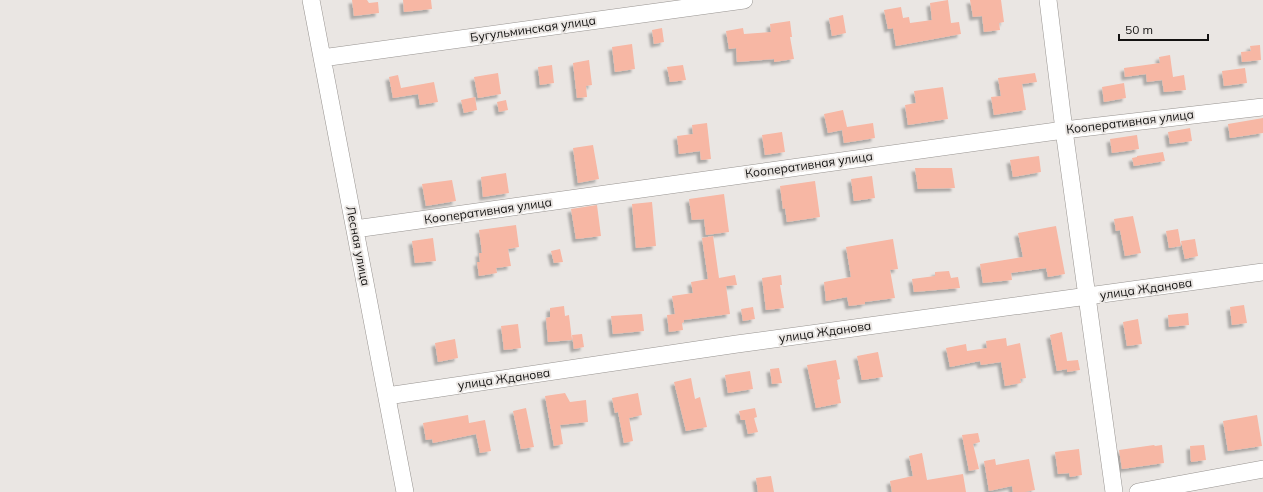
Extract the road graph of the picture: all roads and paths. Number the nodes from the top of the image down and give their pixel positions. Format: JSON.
{"nodes":[{"id":1,"x":311,"y":0,"type":"edge"},
{"id":2,"x":744,"y":0,"type":"edge"},
{"id":3,"x":1048,"y":0,"type":"edge"},
{"id":4,"x":322,"y":58,"type":"junction"},
{"id":5,"x":1263,"y":107,"type":"edge"},
{"id":6,"x":1064,"y":130,"type":"junction"},
{"id":7,"x":355,"y":230,"type":"junction"},
{"id":8,"x":1263,"y":272,"type":"edge"},
{"id":9,"x":1088,"y":297,"type":"junction"},
{"id":10,"x":387,"y":396,"type":"junction"},
{"id":11,"x":1263,"y":469,"type":"edge"},
{"id":12,"x":405,"y":492,"type":"edge"},
{"id":13,"x":1114,"y":492,"type":"edge"},
{"id":14,"x":1138,"y":492,"type":"edge"}],
"edges":[{"from":1,"to":4,"type":"street","name":"Лесная улица"},
{"from":2,"to":4,"type":"street","name":"Бугульминская улица"},
{"from":3,"to":6,"type":"street"},
{"from":4,"to":7,"type":"street","name":"Лесная улица"},
{"from":5,"to":6,"type":"street","name":"Кооперативная улица"},
{"from":6,"to":7,"type":"street","name":"Кооперативная улица"},
{"from":6,"to":9,"type":"street"},
{"from":7,"to":10,"type":"street","name":"Лесная улица"},
{"from":8,"to":9,"type":"street","name":"улица Жданова"},
{"from":9,"to":10,"type":"street","name":"улица Жданова"},
{"from":9,"to":13,"type":"street"},
{"from":10,"to":12,"type":"street","name":"Лесная улица"},
{"from":11,"to":14,"type":"street"}]}
